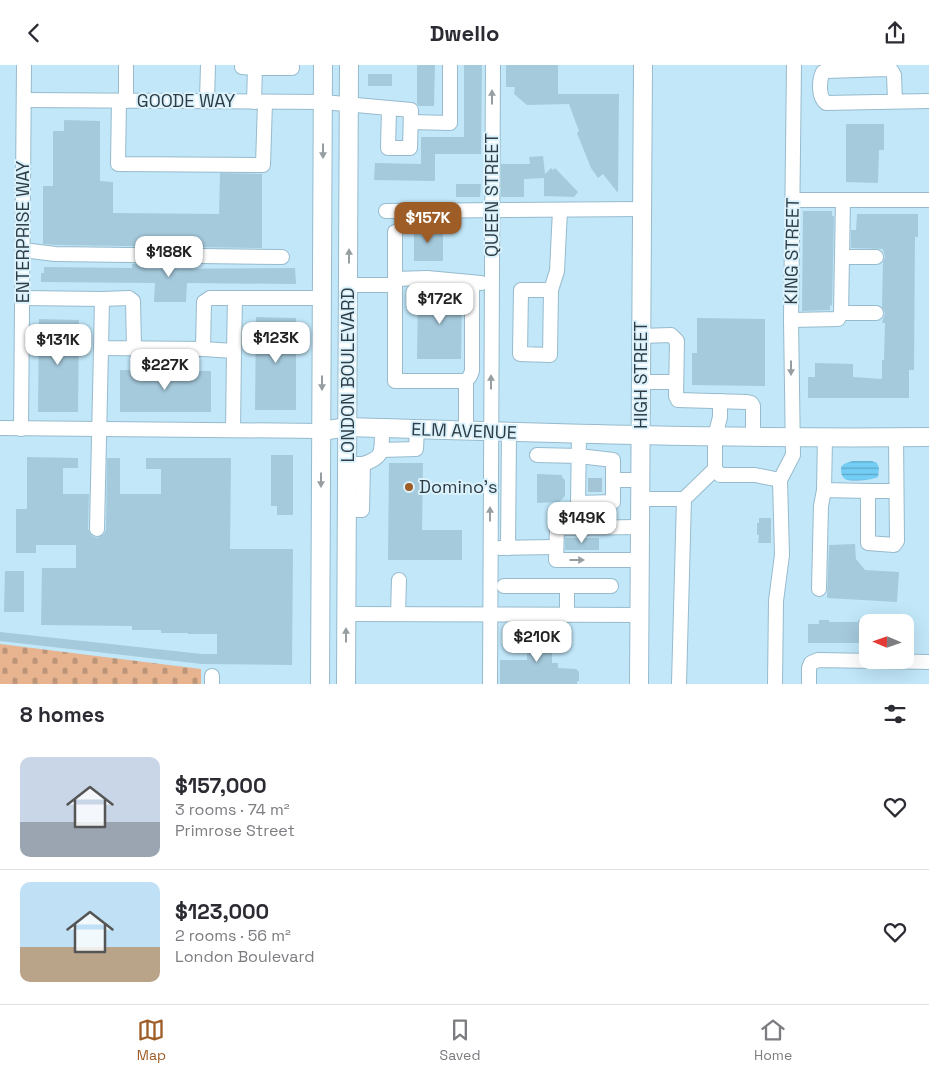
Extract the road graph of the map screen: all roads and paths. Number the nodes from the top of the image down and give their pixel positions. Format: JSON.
{"nodes":[{"id":1,"x":24,"y":65,"type":"edge"},
{"id":2,"x":126,"y":65,"type":"edge"},
{"id":3,"x":208,"y":65,"type":"edge"},
{"id":4,"x":324,"y":65,"type":"edge"},
{"id":5,"x":350,"y":65,"type":"edge"},
{"id":6,"x":450,"y":65,"type":"edge"},
{"id":7,"x":493,"y":65,"type":"edge"},
{"id":8,"x":643,"y":65,"type":"edge"},
{"id":9,"x":794,"y":65,"type":"edge"},
{"id":10,"x":248,"y":66,"type":"edge"},
{"id":11,"x":292,"y":67,"type":"edge"},
{"id":12,"x":24,"y":100,"type":"junction"},
{"id":13,"x":122,"y":101,"type":"junction"},
{"id":14,"x":207,"y":101,"type":"junction"},
{"id":15,"x":895,"y":101,"type":"junction"},
{"id":16,"x":929,"y":101,"type":"edge"},
{"id":17,"x":259,"y":102,"type":"junction"},
{"id":18,"x":323,"y":102,"type":"junction"},
{"id":19,"x":349,"y":104,"type":"junction"},
{"id":20,"x":389,"y":109,"type":"junction"},
{"id":21,"x":410,"y":122,"type":"junction"},
{"id":22,"x":792,"y":200,"type":"junction"},
{"id":23,"x":843,"y":200,"type":"junction"},
{"id":24,"x":929,"y":200,"type":"edge"},
{"id":25,"x":642,"y":209,"type":"junction"},
{"id":26,"x":492,"y":210,"type":"junction"},
{"id":27,"x":560,"y":210,"type":"junction"},
{"id":28,"x":386,"y":211,"type":"dead end"},
{"id":29,"x":395,"y":232,"type":"dead end"},
{"id":30,"x":23,"y":250,"type":"junction"},
{"id":31,"x":282,"y":257,"type":"dead end"},
{"id":32,"x":842,"y":257,"type":"junction"},
{"id":33,"x":876,"y":257,"type":"dead end"},
{"id":34,"x":395,"y":282,"type":"junction"},
{"id":35,"x":472,"y":283,"type":"junction"},
{"id":36,"x":492,"y":283,"type":"junction"},
{"id":37,"x":348,"y":285,"type":"junction"},
{"id":38,"x":551,"y":290,"type":"junction"},
{"id":39,"x":22,"y":298,"type":"junction"},
{"id":40,"x":235,"y":298,"type":"junction"},
{"id":41,"x":102,"y":299,"type":"junction"},
{"id":42,"x":322,"y":299,"type":"junction"},
{"id":43,"x":841,"y":313,"type":"junction"},
{"id":44,"x":876,"y":313,"type":"dead end"},
{"id":45,"x":791,"y":319,"type":"junction"},
{"id":46,"x":641,"y":336,"type":"junction"},
{"id":47,"x":101,"y":348,"type":"junction"},
{"id":48,"x":134,"y":348,"type":"junction"},
{"id":49,"x":203,"y":349,"type":"junction"},
{"id":50,"x":234,"y":351,"type":"junction"},
{"id":51,"x":466,"y":381,"type":"junction"},
{"id":52,"x":641,"y":382,"type":"junction"},
{"id":53,"x":676,"y":382,"type":"junction"},
{"id":54,"x":720,"y":401,"type":"junction"},
{"id":55,"x":348,"y":427,"type":"junction"},
{"id":56,"x":382,"y":428,"type":"junction"},
{"id":57,"x":0,"y":429,"type":"edge"},
{"id":58,"x":21,"y":429,"type":"junction"},
{"id":59,"x":99,"y":429,"type":"junction"},
{"id":60,"x":417,"y":429,"type":"junction"},
{"id":61,"x":233,"y":430,"type":"junction"},
{"id":62,"x":321,"y":431,"type":"junction"},
{"id":63,"x":466,"y":431,"type":"junction"},
{"id":64,"x":491,"y":431,"type":"junction"},
{"id":65,"x":509,"y":432,"type":"junction"},
{"id":66,"x":579,"y":434,"type":"junction"},
{"id":67,"x":641,"y":436,"type":"junction"},
{"id":68,"x":716,"y":437,"type":"junction"},
{"id":69,"x":753,"y":437,"type":"junction"},
{"id":70,"x":896,"y":437,"type":"junction"},
{"id":71,"x":929,"y":437,"type":"edge"},
{"id":72,"x":793,"y":438,"type":"junction"},
{"id":73,"x":825,"y":438,"type":"junction"},
{"id":74,"x":381,"y":450,"type":"junction"},
{"id":75,"x":537,"y":455,"type":"dead end"},
{"id":76,"x":578,"y":456,"type":"junction"},
{"id":77,"x":355,"y":464,"type":"junction"},
{"id":78,"x":715,"y":469,"type":"junction"},
{"id":79,"x":641,"y":480,"type":"junction"},
{"id":80,"x":780,"y":480,"type":"junction"},
{"id":81,"x":611,"y":484,"type":"junction"},
{"id":82,"x":824,"y":490,"type":"junction"},
{"id":83,"x":868,"y":491,"type":"junction"},
{"id":84,"x":896,"y":491,"type":"junction"},
{"id":85,"x":641,"y":499,"type":"junction"},
{"id":86,"x":684,"y":499,"type":"junction"},
{"id":87,"x":640,"y":527,"type":"junction"},
{"id":88,"x":97,"y":529,"type":"dead end"},
{"id":89,"x":556,"y":547,"type":"junction"},
{"id":90,"x":490,"y":548,"type":"junction"},
{"id":91,"x":508,"y":548,"type":"junction"},
{"id":92,"x":640,"y":560,"type":"junction"},
{"id":93,"x":399,"y":579,"type":"dead end"},
{"id":94,"x":504,"y":586,"type":"dead end"},
{"id":95,"x":567,"y":586,"type":"junction"},
{"id":96,"x":611,"y":586,"type":"dead end"},
{"id":97,"x":819,"y":589,"type":"dead end"},
{"id":98,"x":346,"y":613,"type":"junction"},
{"id":99,"x":398,"y":614,"type":"junction"},
{"id":100,"x":490,"y":615,"type":"junction"},
{"id":101,"x":567,"y":615,"type":"junction"},
{"id":102,"x":640,"y":615,"type":"junction"},
{"id":103,"x":929,"y":662,"type":"edge"},
{"id":104,"x":320,"y":684,"type":"edge"},
{"id":105,"x":346,"y":684,"type":"edge"},
{"id":106,"x":490,"y":684,"type":"edge"},
{"id":107,"x":639,"y":684,"type":"edge"},
{"id":108,"x":679,"y":684,"type":"edge"},
{"id":109,"x":776,"y":684,"type":"edge"},
{"id":110,"x":809,"y":684,"type":"edge"}],
"edges":[{"from":1,"to":12,"type":"street","name":"ENTERPRISE WAY"},
{"from":2,"to":13,"type":"street"},
{"from":3,"to":14,"type":"street"},
{"from":4,"to":18,"type":"main road","name":"LONDON BOULEVARD"},
{"from":5,"to":19,"type":"main road","name":"LONDON BOULEVARD"},
{"from":6,"to":21,"type":"street"},
{"from":26,"to":7,"type":"street","name":"QUEEN STREET","one_way":true},
{"from":8,"to":25,"type":"main road","name":"HIGH STREET"},
{"from":9,"to":22,"type":"street","name":"KING STREET"},
{"from":10,"to":11,"type":"street"},
{"from":10,"to":17,"type":"street"},
{"from":12,"to":13,"type":"street","name":"GOODE WAY"},
{"from":12,"to":30,"type":"street","name":"ENTERPRISE WAY"},
{"from":13,"to":14,"type":"street","name":"GOODE WAY"},
{"from":13,"to":17,"type":"street"},
{"from":14,"to":17,"type":"street","name":"GOODE WAY"},
{"from":15,"to":15,"type":"street"},
{"from":15,"to":16,"type":"street"},
{"from":17,"to":18,"type":"street","name":"GOODE WAY"},
{"from":18,"to":19,"type":"street","name":"GOODE WAY"},
{"from":18,"to":42,"type":"main road","name":"LONDON BOULEVARD","one_way":true},
{"from":19,"to":20,"type":"street","name":"GOODE WAY"},
{"from":37,"to":19,"type":"main road","name":"LONDON BOULEVARD","one_way":true},
{"from":20,"to":21,"type":"street","name":"GOODE WAY"},
{"from":20,"to":21,"type":"street"},
{"from":22,"to":23,"type":"street"},
{"from":22,"to":45,"type":"street","name":"KING STREET"},
{"from":23,"to":24,"type":"street"},
{"from":23,"to":32,"type":"street"},
{"from":25,"to":27,"type":"street"},
{"from":25,"to":46,"type":"main road","name":"HIGH STREET"},
{"from":26,"to":27,"type":"street"},
{"from":26,"to":28,"type":"street"},
{"from":26,"to":36,"type":"street","name":"QUEEN STREET"},
{"from":27,"to":38,"type":"street"},
{"from":29,"to":34,"type":"street"},
{"from":30,"to":31,"type":"street"},
{"from":30,"to":39,"type":"street","name":"ENTERPRISE WAY"},
{"from":32,"to":33,"type":"street"},
{"from":32,"to":43,"type":"street"},
{"from":34,"to":35,"type":"street"},
{"from":34,"to":37,"type":"street"},
{"from":34,"to":51,"type":"street"},
{"from":35,"to":36,"type":"street"},
{"from":35,"to":51,"type":"street"},
{"from":64,"to":36,"type":"street","name":"QUEEN STREET","one_way":true},
{"from":37,"to":55,"type":"main road","name":"LONDON BOULEVARD"},
{"from":38,"to":38,"type":"street"},
{"from":39,"to":41,"type":"street"},
{"from":39,"to":58,"type":"street","name":"ENTERPRISE WAY"},
{"from":40,"to":42,"type":"street"},
{"from":40,"to":49,"type":"street"},
{"from":40,"to":50,"type":"street"},
{"from":41,"to":47,"type":"street"},
{"from":41,"to":48,"type":"street"},
{"from":42,"to":62,"type":"main road","name":"LONDON BOULEVARD","one_way":true},
{"from":43,"to":44,"type":"street"},
{"from":43,"to":45,"type":"street"},
{"from":45,"to":72,"type":"street","name":"KING STREET","one_way":true},
{"from":46,"to":52,"type":"main road","name":"HIGH STREET"},
{"from":46,"to":53,"type":"street"},
{"from":47,"to":48,"type":"street"},
{"from":47,"to":59,"type":"street"},
{"from":48,"to":49,"type":"street"},
{"from":49,"to":50,"type":"street"},
{"from":50,"to":61,"type":"street"},
{"from":51,"to":63,"type":"street"},
{"from":52,"to":53,"type":"street"},
{"from":52,"to":67,"type":"main road","name":"HIGH STREET"},
{"from":53,"to":54,"type":"street"},
{"from":54,"to":68,"type":"street"},
{"from":54,"to":69,"type":"street"},
{"from":55,"to":56,"type":"main road","name":"ELM AVENUE"},
{"from":55,"to":62,"type":"main road","name":"ELM AVENUE"},
{"from":55,"to":77,"type":"main road","name":"LONDON BOULEVARD"},
{"from":56,"to":60,"type":"main road","name":"ELM AVENUE"},
{"from":56,"to":74,"type":"street"},
{"from":57,"to":58,"type":"street","name":"ELM AVENUE"},
{"from":58,"to":59,"type":"street","name":"ELM AVENUE"},
{"from":59,"to":61,"type":"street","name":"ELM AVENUE"},
{"from":59,"to":88,"type":"street"},
{"from":60,"to":63,"type":"main road","name":"ELM AVENUE"},
{"from":60,"to":74,"type":"street"},
{"from":61,"to":62,"type":"street","name":"ELM AVENUE"},
{"from":62,"to":104,"type":"main road","name":"LONDON BOULEVARD","one_way":true},
{"from":63,"to":64,"type":"main road","name":"ELM AVENUE"},
{"from":64,"to":65,"type":"main road","name":"ELM AVENUE"},
{"from":90,"to":64,"type":"street","name":"QUEEN STREET","one_way":true},
{"from":65,"to":66,"type":"main road","name":"ELM AVENUE"},
{"from":65,"to":91,"type":"street"},
{"from":66,"to":67,"type":"main road","name":"ELM AVENUE"},
{"from":66,"to":76,"type":"street"},
{"from":67,"to":68,"type":"main road","name":"ELM AVENUE"},
{"from":67,"to":79,"type":"main road","name":"HIGH STREET"},
{"from":68,"to":69,"type":"main road","name":"ELM AVENUE"},
{"from":68,"to":78,"type":"street"},
{"from":69,"to":72,"type":"main road","name":"ELM AVENUE"},
{"from":70,"to":71,"type":"main road","name":"ELM AVENUE"},
{"from":70,"to":73,"type":"main road","name":"ELM AVENUE"},
{"from":70,"to":84,"type":"street"},
{"from":72,"to":73,"type":"main road","name":"ELM AVENUE"},
{"from":72,"to":80,"type":"street","name":"KING STREET"},
{"from":73,"to":82,"type":"street"},
{"from":74,"to":77,"type":"street"},
{"from":75,"to":76,"type":"street"},
{"from":76,"to":81,"type":"street"},
{"from":76,"to":81,"type":"street"},
{"from":77,"to":98,"type":"main road","name":"LONDON BOULEVARD"},
{"from":78,"to":80,"type":"street"},
{"from":78,"to":86,"type":"street"},
{"from":79,"to":81,"type":"street"},
{"from":79,"to":85,"type":"main road","name":"HIGH STREET"},
{"from":80,"to":109,"type":"street"},
{"from":82,"to":83,"type":"street"},
{"from":82,"to":97,"type":"street"},
{"from":83,"to":84,"type":"street"},
{"from":83,"to":84,"type":"street"},
{"from":85,"to":86,"type":"street"},
{"from":85,"to":87,"type":"main road","name":"HIGH STREET"},
{"from":86,"to":108,"type":"street"},
{"from":87,"to":89,"type":"street"},
{"from":87,"to":92,"type":"main road","name":"HIGH STREET"},
{"from":89,"to":91,"type":"street"},
{"from":89,"to":92,"type":"street","one_way":true},
{"from":90,"to":91,"type":"street"},
{"from":90,"to":100,"type":"street","name":"QUEEN STREET"},
{"from":92,"to":102,"type":"main road","name":"HIGH STREET"},
{"from":93,"to":99,"type":"street"},
{"from":94,"to":95,"type":"street"},
{"from":95,"to":96,"type":"street"},
{"from":95,"to":101,"type":"street"},
{"from":98,"to":99,"type":"street"},
{"from":105,"to":98,"type":"main road","name":"LONDON BOULEVARD","one_way":true},
{"from":99,"to":100,"type":"street"},
{"from":100,"to":101,"type":"street"},
{"from":100,"to":106,"type":"street","name":"QUEEN STREET"},
{"from":101,"to":102,"type":"street"},
{"from":102,"to":107,"type":"main road","name":"HIGH STREET"},
{"from":103,"to":110,"type":"street"}]}
